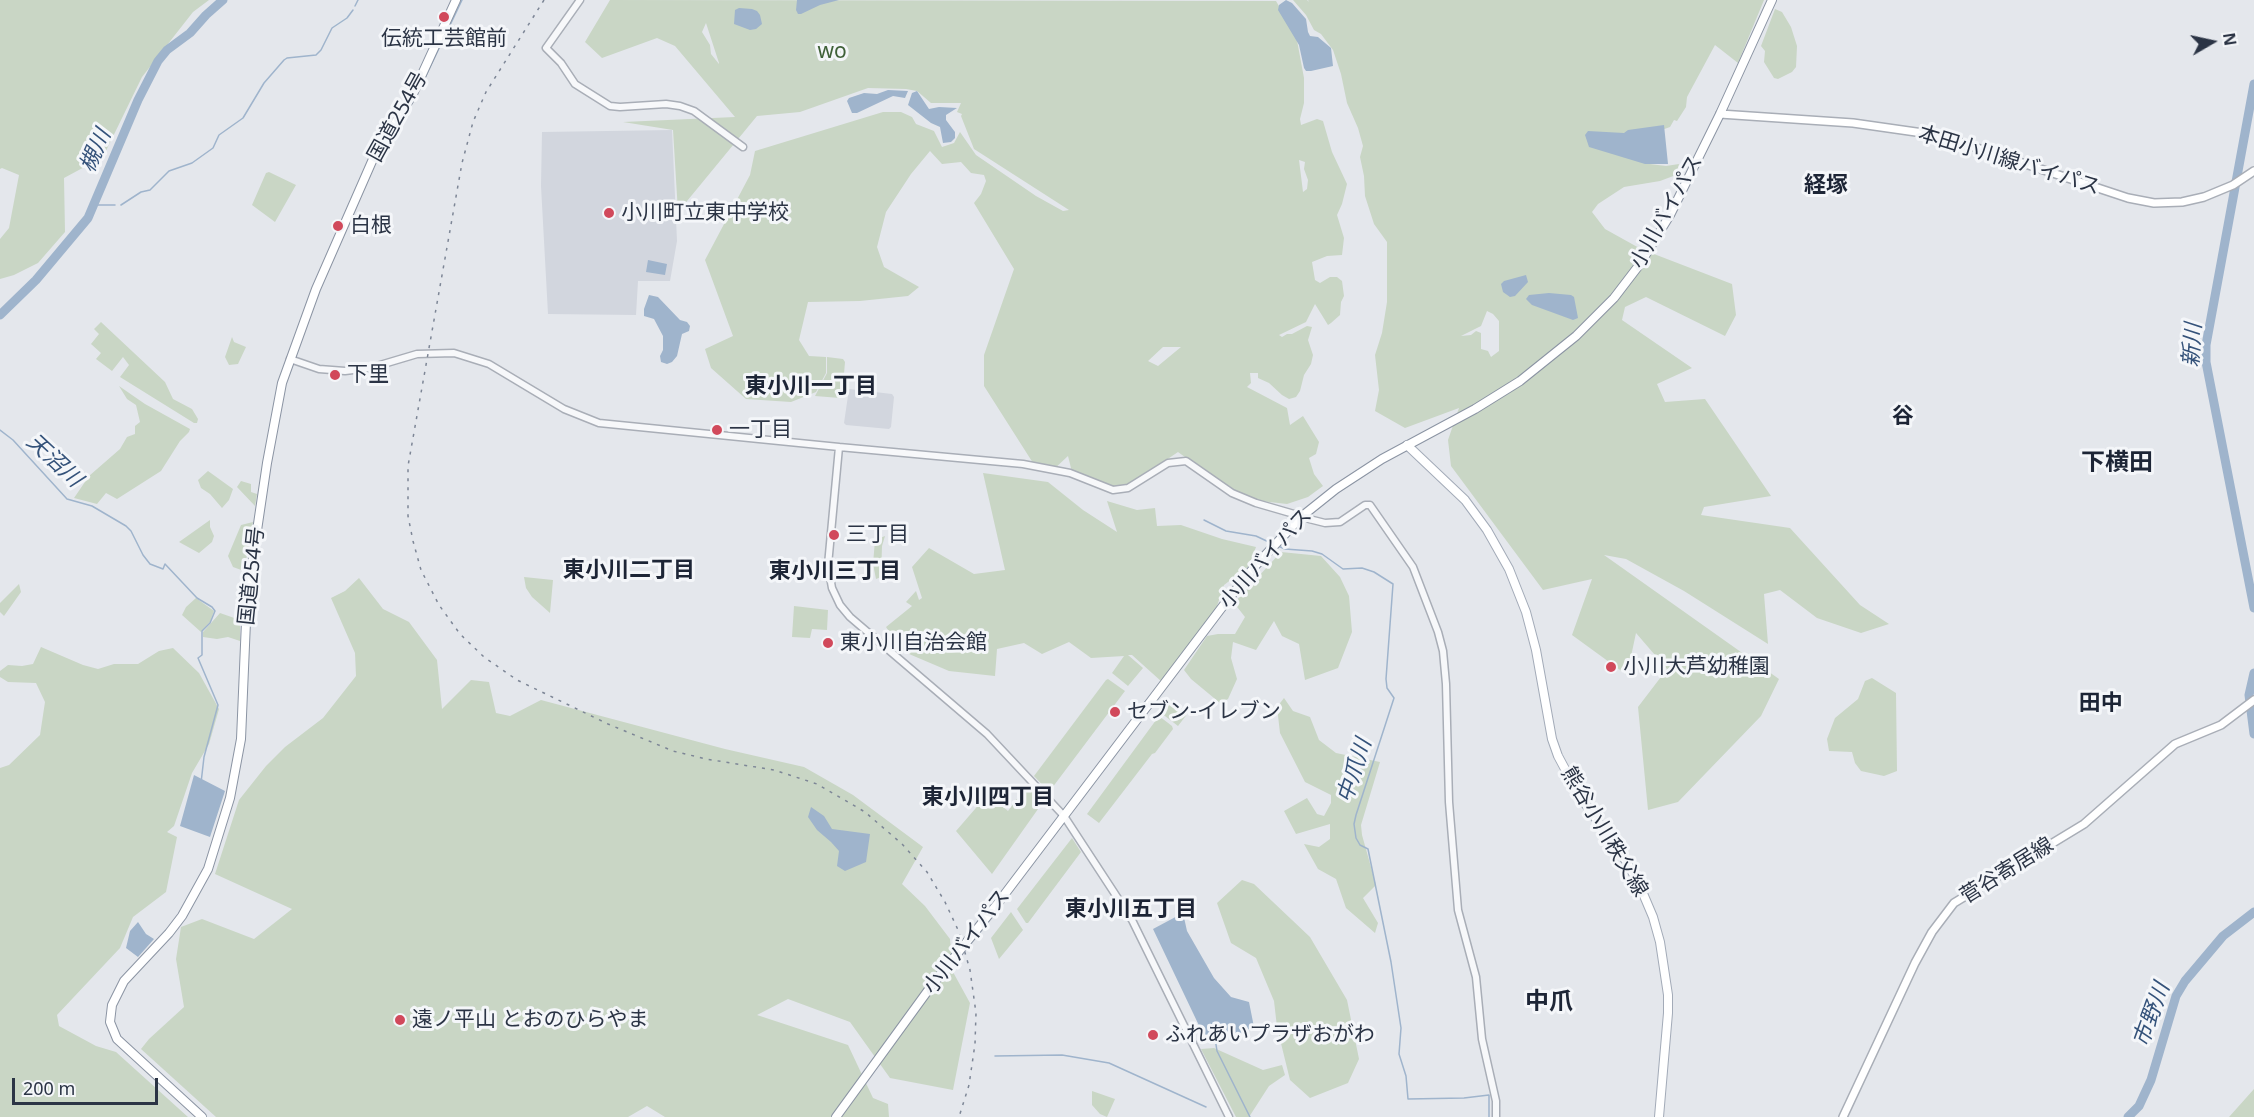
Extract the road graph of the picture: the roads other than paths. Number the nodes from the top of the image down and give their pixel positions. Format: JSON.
{"nodes":[{"id":1,"x":456,"y":0,"type":"edge"},
{"id":2,"x":580,"y":0,"type":"edge"},
{"id":3,"x":1772,"y":0,"type":"edge"},
{"id":4,"x":1720,"y":114,"type":"junction"},
{"id":5,"x":743,"y":147,"type":"dead end"},
{"id":6,"x":2254,"y":171,"type":"edge"},
{"id":7,"x":290,"y":359,"type":"junction"},
{"id":8,"x":1407,"y":445,"type":"junction"},
{"id":9,"x":839,"y":447,"type":"junction"},
{"id":10,"x":1294,"y":514,"type":"dead end"},
{"id":11,"x":1309,"y":519,"type":"dead end"},
{"id":12,"x":2254,"y":700,"type":"edge"},
{"id":13,"x":1064,"y":816,"type":"junction"},
{"id":14,"x":202,"y":1117,"type":"edge"},
{"id":15,"x":836,"y":1117,"type":"edge"},
{"id":16,"x":1229,"y":1117,"type":"edge"},
{"id":17,"x":1496,"y":1117,"type":"edge"},
{"id":18,"x":1659,"y":1117,"type":"edge"},
{"id":19,"x":1843,"y":1117,"type":"edge"}],
"edges":[{"from":1,"to":7,"type":"main road","name":"国道254号"},
{"from":2,"to":5,"type":"street"},
{"from":3,"to":4,"type":"main road","name":"小川バイパス"},
{"from":4,"to":6,"type":"main road","name":"本田小川線バイパス"},
{"from":4,"to":8,"type":"main road","name":"小川バイパス"},
{"from":7,"to":9,"type":"street"},
{"from":7,"to":14,"type":"main road","name":"国道254号"},
{"from":8,"to":13,"type":"main road","name":"小川バイパス"},
{"from":8,"to":18,"type":"main road","name":"熊谷小川秩父線"},
{"from":9,"to":10,"type":"street"},
{"from":9,"to":13,"type":"street"},
{"from":11,"to":17,"type":"street"},
{"from":12,"to":19,"type":"main road","name":"菅谷寄居線"},
{"from":13,"to":15,"type":"main road","name":"小川バイパス","bridge":true},
{"from":13,"to":16,"type":"street"}]}
